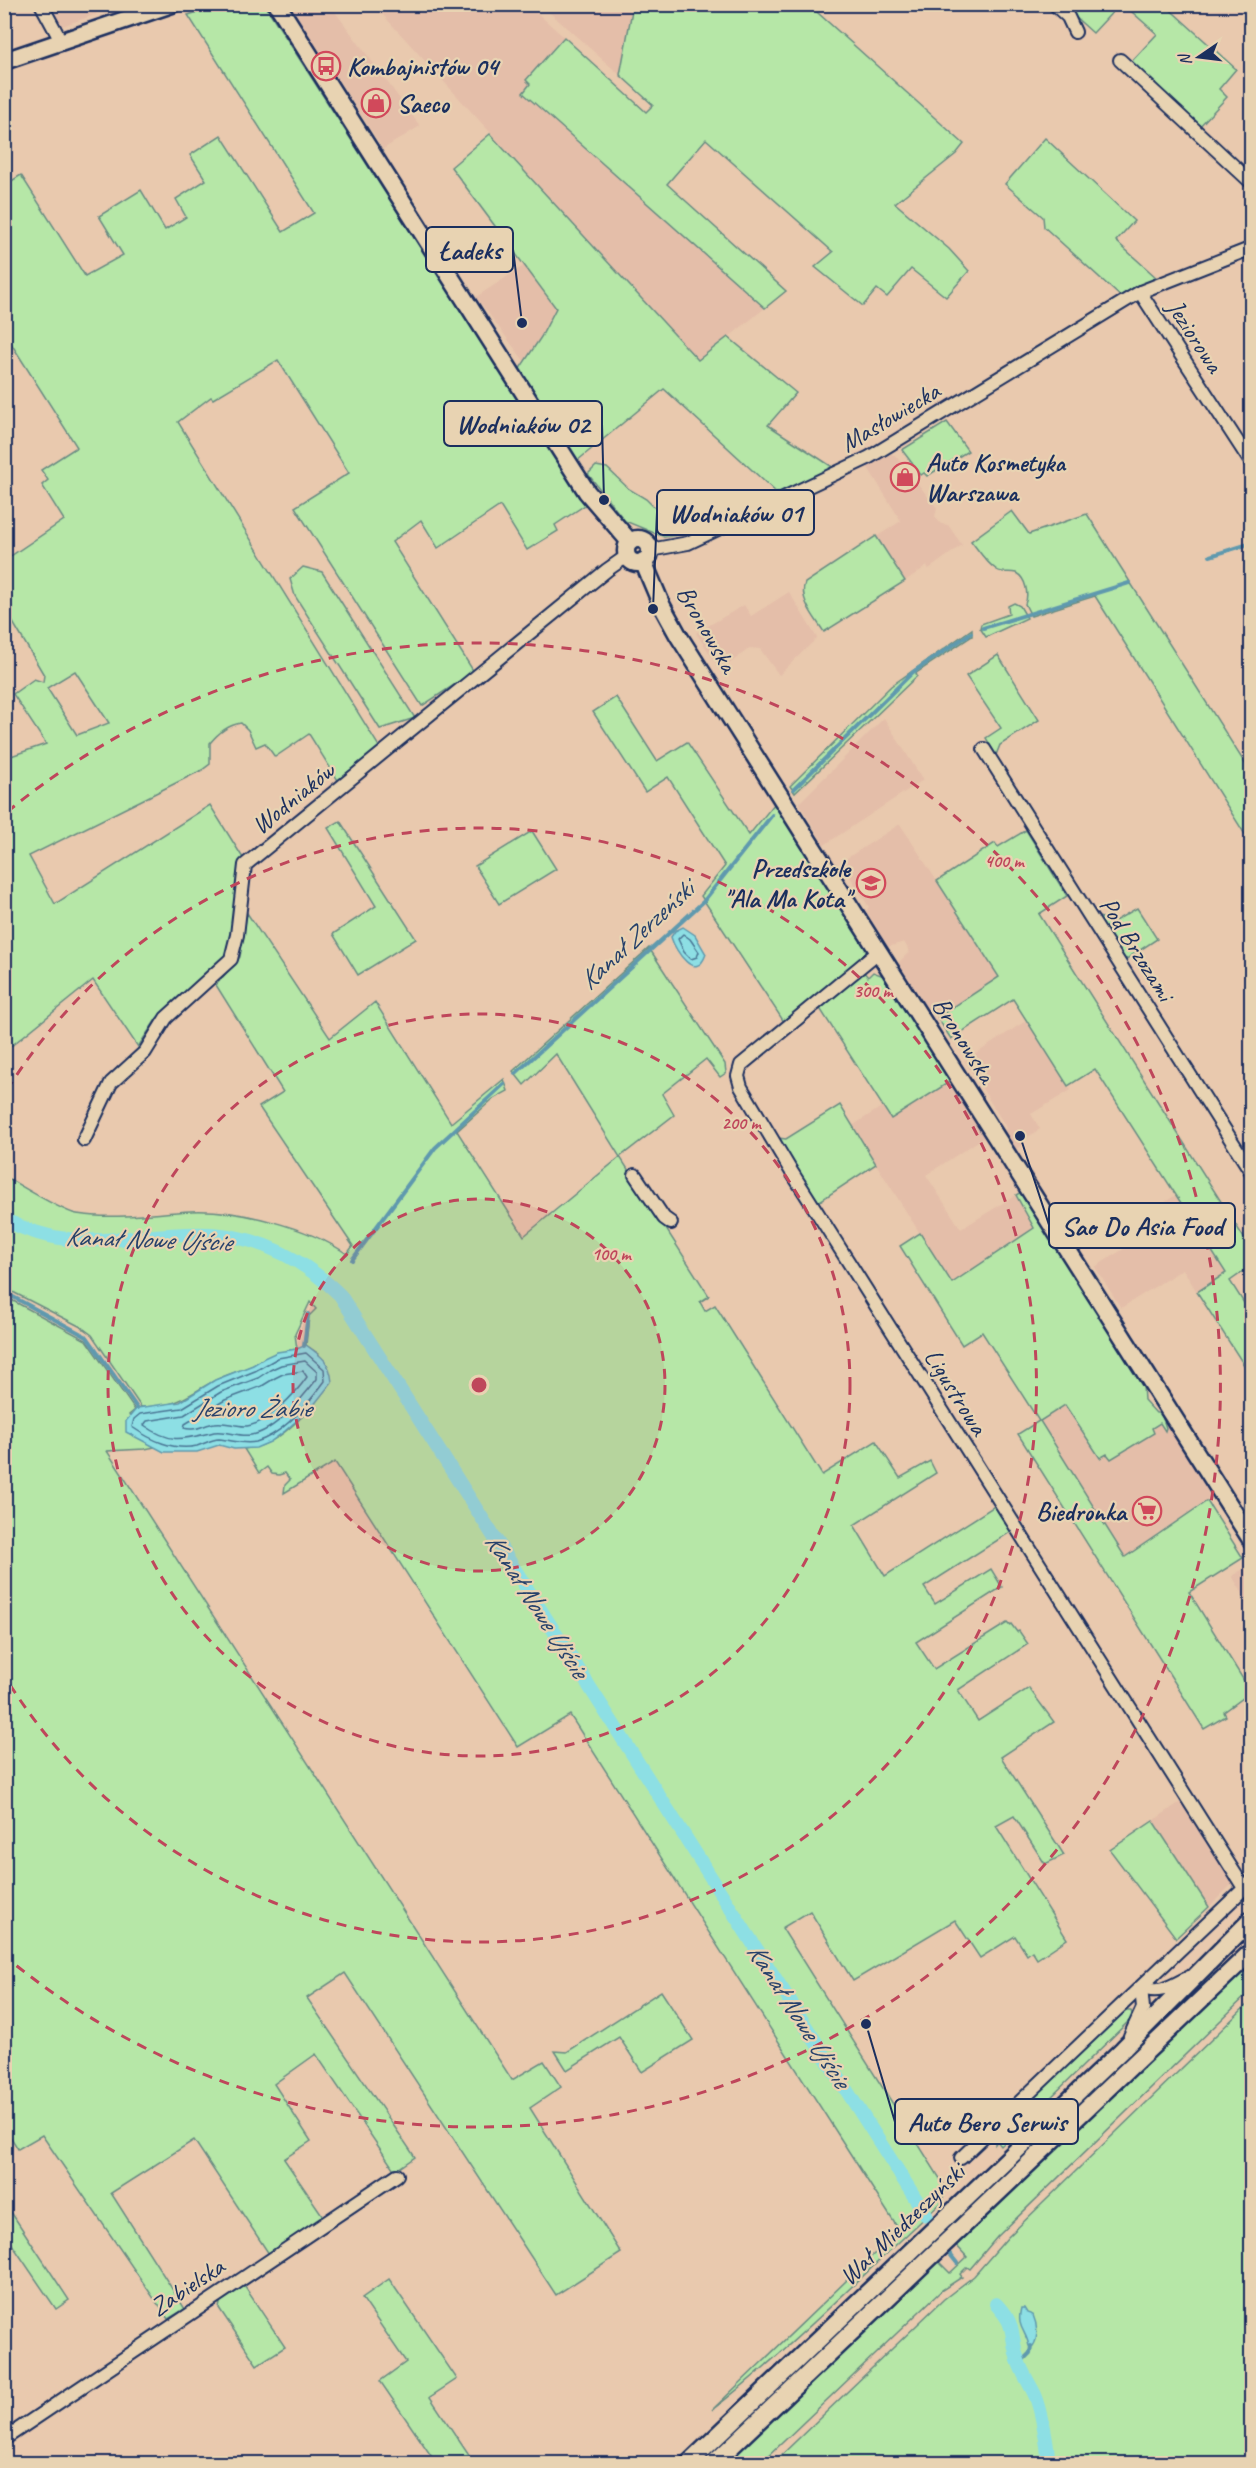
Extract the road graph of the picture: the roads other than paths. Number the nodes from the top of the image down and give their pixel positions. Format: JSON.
{"nodes":[{"id":1,"x":41,"y":4,"type":"edge"},
{"id":2,"x":172,"y":4,"type":"edge"},
{"id":3,"x":277,"y":4,"type":"edge"},
{"id":4,"x":1054,"y":4,"type":"edge"},
{"id":5,"x":1075,"y":32,"type":"dead end"},
{"id":6,"x":61,"y":41,"type":"junction"},
{"id":7,"x":1120,"y":60,"type":"dead end"},
{"id":8,"x":4,"y":61,"type":"edge"},
{"id":9,"x":1251,"y":183,"type":"edge"},
{"id":10,"x":1251,"y":248,"type":"edge"},
{"id":11,"x":1140,"y":292,"type":"junction"},
{"id":12,"x":1251,"y":464,"type":"edge"},
{"id":13,"x":638,"y":552,"type":"junction"},
{"id":14,"x":984,"y":749,"type":"dead end"},
{"id":15,"x":877,"y":953,"type":"junction"},
{"id":16,"x":84,"y":1140,"type":"dead end"},
{"id":17,"x":1251,"y":1173,"type":"edge"},
{"id":18,"x":635,"y":1175,"type":"dead end"},
{"id":19,"x":671,"y":1222,"type":"dead end"},
{"id":20,"x":1251,"y":1541,"type":"edge"},
{"id":21,"x":1248,"y":1884,"type":"edge"},
{"id":22,"x":1251,"y":1918,"type":"edge"},
{"id":23,"x":1251,"y":1951,"type":"edge"},
{"id":24,"x":1200,"y":1971,"type":"junction"},
{"id":25,"x":1141,"y":1987,"type":"junction"},
{"id":26,"x":1123,"y":2049,"type":"junction"},
{"id":27,"x":961,"y":2158,"type":"dead end"},
{"id":28,"x":397,"y":2175,"type":"dead end"},
{"id":29,"x":4,"y":2439,"type":"edge"},
{"id":30,"x":688,"y":2463,"type":"edge"},
{"id":31,"x":712,"y":2463,"type":"edge"}],
"edges":[{"from":1,"to":6,"type":"street"},
{"from":2,"to":6,"type":"street"},
{"from":3,"to":13,"type":"street","name":"Bronowska"},
{"from":4,"to":5,"type":"street"},
{"from":6,"to":8,"type":"street"},
{"from":7,"to":9,"type":"street"},
{"from":10,"to":11,"type":"street","name":"Masłowiecka"},
{"from":11,"to":12,"type":"street","name":"Jeziorowa"},
{"from":11,"to":13,"type":"street","name":"Masłowiecka"},
{"from":13,"to":15,"type":"street","name":"Bronowska"},
{"from":13,"to":16,"type":"street","name":"Wodniaków"},
{"from":14,"to":17,"type":"street","name":"Pod Brzozami"},
{"from":15,"to":20,"type":"street","name":"Bronowska"},
{"from":15,"to":21,"type":"street","name":"Ligustrowa"},
{"from":18,"to":19,"type":"street"},
{"from":21,"to":25,"type":"street","name":"Wał Miedzeszyński"},
{"from":22,"to":24,"type":"street","name":"Wał Miedzeszyński"},
{"from":23,"to":31,"type":"street","name":"Wał Miedzeszyński"},
{"from":24,"to":25,"type":"street"},
{"from":24,"to":26,"type":"street","name":"Wał Miedzeszyński"},
{"from":25,"to":26,"type":"street"},
{"from":25,"to":27,"type":"street","name":"Wał Miedzeszyński"},
{"from":26,"to":30,"type":"street","name":"Wał Miedzeszyński"},
{"from":28,"to":29,"type":"street","name":"Zabielska"}]}
